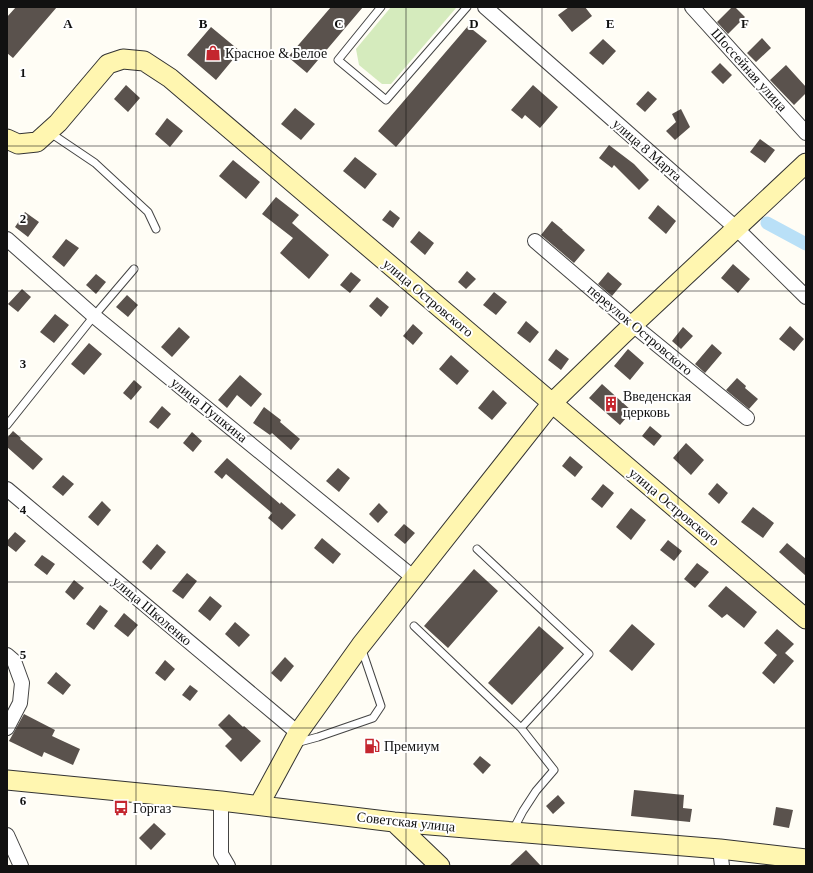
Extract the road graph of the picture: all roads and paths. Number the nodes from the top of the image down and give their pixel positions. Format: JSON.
{"nodes":[{"id":1,"x":382,"y":7,"type":"edge"},
{"id":2,"x":467,"y":7,"type":"edge"},
{"id":3,"x":484,"y":7,"type":"edge"},
{"id":4,"x":692,"y":7,"type":"edge"},
{"id":5,"x":48,"y":131,"type":"junction"},
{"id":6,"x":806,"y":133,"type":"edge"},
{"id":7,"x":7,"y":139,"type":"edge"},
{"id":8,"x":806,"y":163,"type":"edge"},
{"id":9,"x":736,"y":228,"type":"junction"},
{"id":10,"x":156,"y":229,"type":"dead end"},
{"id":11,"x":7,"y":239,"type":"edge"},
{"id":12,"x":534,"y":241,"type":"dead end"},
{"id":13,"x":134,"y":269,"type":"dead end"},
{"id":14,"x":806,"y":297,"type":"edge"},
{"id":15,"x":94,"y":316,"type":"junction"},
{"id":16,"x":633,"y":325,"type":"junction"},
{"id":17,"x":552,"y":403,"type":"junction"},
{"id":18,"x":746,"y":418,"type":"dead end"},
{"id":19,"x":7,"y":425,"type":"edge"},
{"id":20,"x":7,"y":489,"type":"edge"},
{"id":21,"x":477,"y":549,"type":"dead end"},
{"id":22,"x":414,"y":578,"type":"junction"},
{"id":23,"x":806,"y":619,"type":"edge"},
{"id":24,"x":414,"y":626,"type":"dead end"},
{"id":25,"x":361,"y":645,"type":"junction"},
{"id":26,"x":7,"y":655,"type":"edge"},
{"id":27,"x":7,"y":728,"type":"edge"},
{"id":28,"x":521,"y":728,"type":"junction"},
{"id":29,"x":295,"y":738,"type":"junction"},
{"id":30,"x":7,"y":780,"type":"edge"},
{"id":31,"x":221,"y":801,"type":"junction"},
{"id":32,"x":259,"y":805,"type":"junction"},
{"id":33,"x":394,"y":822,"type":"junction"},
{"id":34,"x":512,"y":832,"type":"junction"},
{"id":35,"x":7,"y":835,"type":"edge"},
{"id":36,"x":721,"y":858,"type":"edge"},
{"id":37,"x":806,"y":860,"type":"edge"},
{"id":38,"x":21,"y":866,"type":"edge"},
{"id":39,"x":228,"y":866,"type":"edge"},
{"id":40,"x":440,"y":866,"type":"edge"}],
"edges":[{"from":1,"to":2,"type":"lane"},
{"from":3,"to":9,"type":"street","name":"улица 8 Марта"},
{"from":4,"to":6,"type":"street","name":"Шоссейная улица"},
{"from":5,"to":7,"type":"street","name":"улица Островского"},
{"from":5,"to":10,"type":"lane"},
{"from":5,"to":17,"type":"street","name":"улица Островского"},
{"from":8,"to":9,"type":"street"},
{"from":9,"to":14,"type":"street","name":"улица 8 Марта"},
{"from":9,"to":16,"type":"street"},
{"from":11,"to":15,"type":"street","name":"улица Пушкина"},
{"from":12,"to":16,"type":"street","name":"переулок Островского"},
{"from":13,"to":15,"type":"lane"},
{"from":15,"to":19,"type":"lane"},
{"from":15,"to":22,"type":"street","name":"улица Пушкина"},
{"from":16,"to":17,"type":"street"},
{"from":16,"to":18,"type":"street","name":"переулок Островского"},
{"from":17,"to":22,"type":"street"},
{"from":17,"to":23,"type":"street","name":"улица Островского"},
{"from":20,"to":29,"type":"street","name":"улица Школенко"},
{"from":21,"to":28,"type":"lane"},
{"from":22,"to":25,"type":"street"},
{"from":24,"to":28,"type":"lane"},
{"from":25,"to":29,"type":"street"},
{"from":25,"to":29,"type":"lane"},
{"from":26,"to":27,"type":"street"},
{"from":28,"to":34,"type":"lane"},
{"from":29,"to":32,"type":"street"},
{"from":30,"to":31,"type":"street","name":"Советская улица"},
{"from":31,"to":32,"type":"street","name":"Советская улица"},
{"from":31,"to":39,"type":"street"},
{"from":32,"to":33,"type":"street","name":"Советская улица"},
{"from":33,"to":34,"type":"street","name":"Советская улица"},
{"from":33,"to":40,"type":"street"},
{"from":34,"to":36,"type":"street","name":"Советская улица"},
{"from":35,"to":38,"type":"street"},
{"from":36,"to":37,"type":"street","name":"Советская улица"}]}
